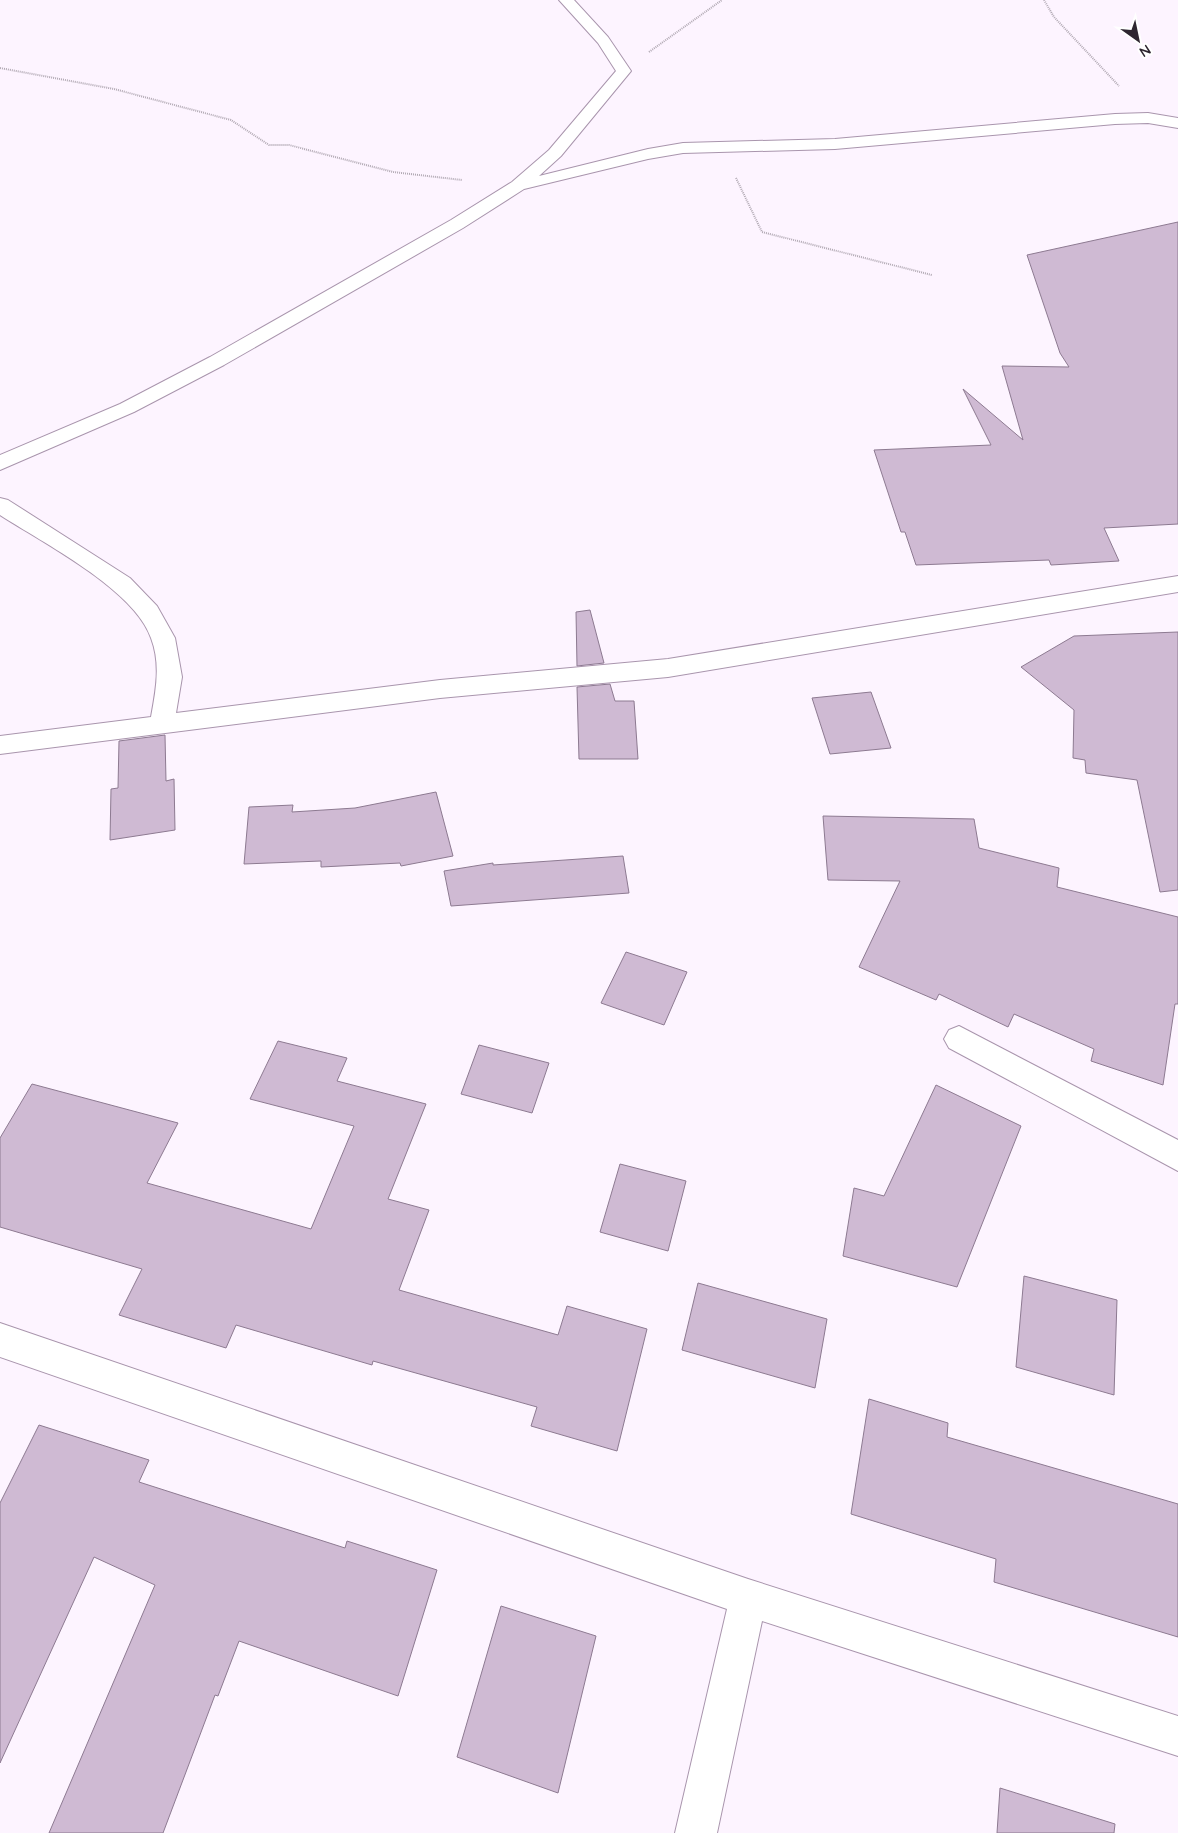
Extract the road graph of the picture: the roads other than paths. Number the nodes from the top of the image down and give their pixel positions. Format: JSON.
{"nodes":[{"id":1,"x":566,"y":0,"type":"edge"},
{"id":2,"x":1178,"y":123,"type":"edge"},
{"id":3,"x":518,"y":186,"type":"junction"},
{"id":4,"x":0,"y":463,"type":"edge"},
{"id":5,"x":0,"y":505,"type":"edge"},
{"id":6,"x":1178,"y":584,"type":"edge"},
{"id":7,"x":162,"y":724,"type":"junction"},
{"id":8,"x":0,"y":745,"type":"edge"},
{"id":9,"x":959,"y":1039,"type":"dead end"},
{"id":10,"x":1178,"y":1156,"type":"edge"},
{"id":11,"x":0,"y":1340,"type":"edge"},
{"id":12,"x":748,"y":1598,"type":"junction"},
{"id":13,"x":1178,"y":1736,"type":"edge"},
{"id":14,"x":696,"y":1833,"type":"edge"}],
"edges":[{"from":1,"to":3,"type":"street"},
{"from":2,"to":3,"type":"street"},
{"from":3,"to":4,"type":"street"},
{"from":5,"to":7,"type":"street"},
{"from":6,"to":7,"type":"street"},
{"from":7,"to":8,"type":"street"},
{"from":9,"to":10,"type":"street"},
{"from":11,"to":12,"type":"street"},
{"from":12,"to":13,"type":"street"},
{"from":12,"to":14,"type":"street"}]}
